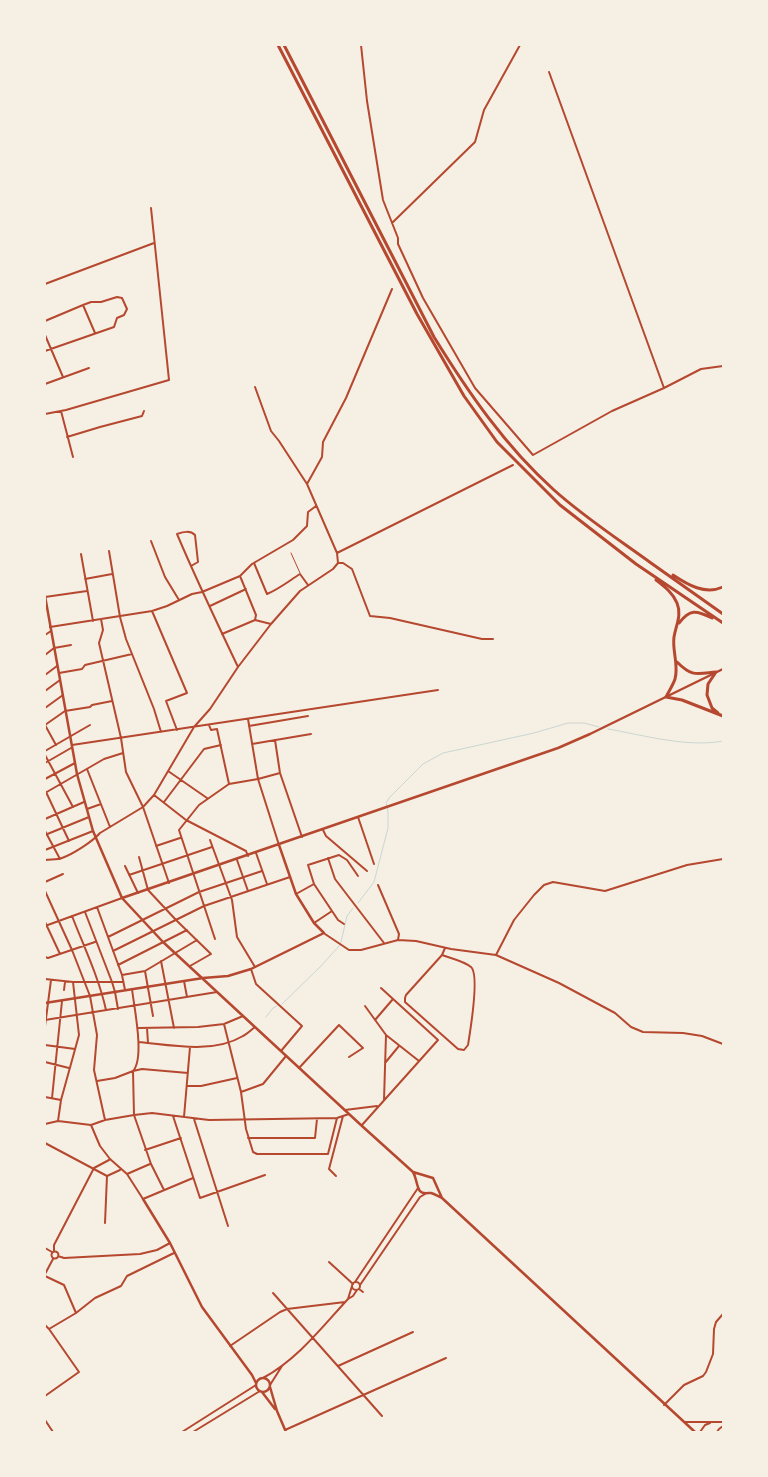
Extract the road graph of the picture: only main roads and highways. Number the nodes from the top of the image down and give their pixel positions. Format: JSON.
{"nodes":[{"id":1,"x":278,"y":45,"type":"edge"},
{"id":2,"x":284,"y":45,"type":"edge"},
{"id":3,"x":650,"y":562,"type":"junction"},
{"id":4,"x":636,"y":564,"type":"junction"},
{"id":5,"x":723,"y":587,"type":"edge"},
{"id":6,"x":723,"y":614,"type":"edge"},
{"id":7,"x":678,"y":623,"type":"junction"},
{"id":8,"x":723,"y":624,"type":"edge"},
{"id":9,"x":677,"y":661,"type":"junction"},
{"id":10,"x":723,"y":716,"type":"edge"}],
"edges":[{"from":1,"to":4,"type":"highway"},
{"from":2,"to":3,"type":"highway"},
{"from":3,"to":5,"type":"highway"},
{"from":3,"to":6,"type":"highway"},
{"from":4,"to":7,"type":"highway"},
{"from":4,"to":8,"type":"highway"},
{"from":7,"to":8,"type":"highway"},
{"from":7,"to":9,"type":"highway"},
{"from":9,"to":10,"type":"highway"},
{"from":9,"to":10,"type":"highway"}]}
